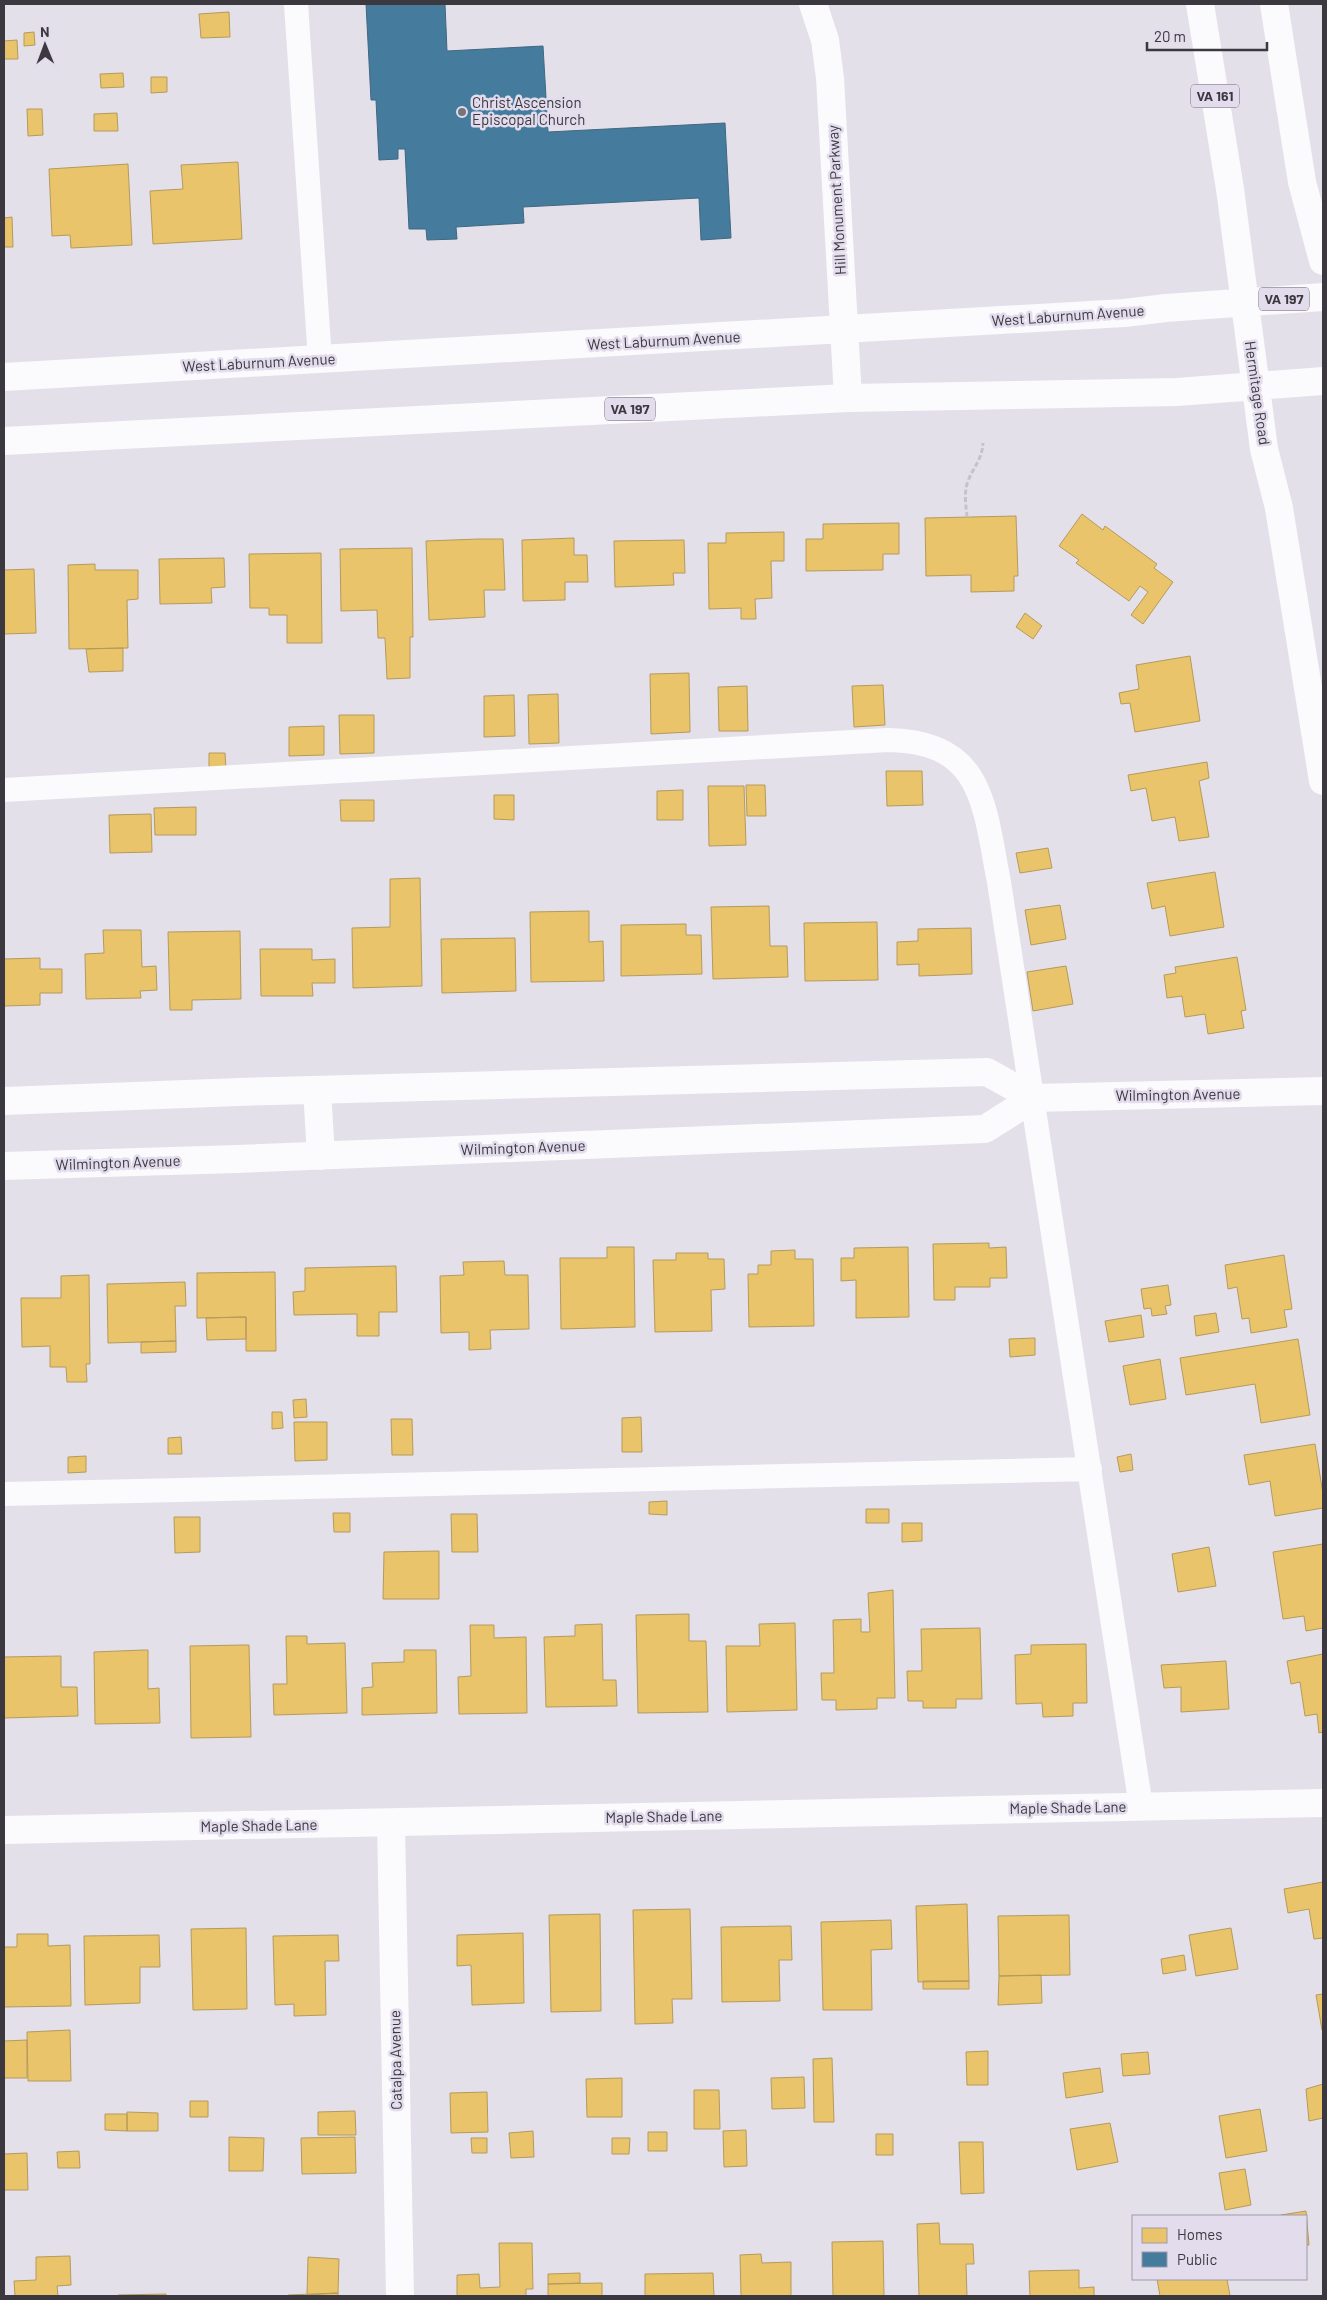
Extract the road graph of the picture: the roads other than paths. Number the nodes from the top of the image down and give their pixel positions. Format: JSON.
{"nodes":[{"id":1,"x":296,"y":4,"type":"edge"},
{"id":2,"x":813,"y":4,"type":"edge"},
{"id":3,"x":1200,"y":4,"type":"edge"},
{"id":4,"x":1274,"y":4,"type":"edge"},
{"id":5,"x":1323,"y":261,"type":"edge"},
{"id":6,"x":1323,"y":297,"type":"edge"},
{"id":7,"x":1244,"y":302,"type":"junction"},
{"id":8,"x":844,"y":330,"type":"junction"},
{"id":9,"x":320,"y":360,"type":"junction"},
{"id":10,"x":4,"y":377,"type":"edge"},
{"id":11,"x":1323,"y":381,"type":"edge"},
{"id":12,"x":1256,"y":388,"type":"junction"},
{"id":13,"x":848,"y":398,"type":"junction"},
{"id":14,"x":4,"y":441,"type":"edge"},
{"id":15,"x":1323,"y":781,"type":"edge"},
{"id":16,"x":4,"y":790,"type":"edge"},
{"id":17,"x":317,"y":1090,"type":"junction"},
{"id":18,"x":1323,"y":1091,"type":"edge"},
{"id":19,"x":1034,"y":1098,"type":"junction"},
{"id":20,"x":4,"y":1101,"type":"edge"},
{"id":21,"x":321,"y":1156,"type":"junction"},
{"id":22,"x":4,"y":1166,"type":"edge"},
{"id":23,"x":1090,"y":1469,"type":"junction"},
{"id":24,"x":4,"y":1494,"type":"edge"},
{"id":25,"x":1323,"y":1803,"type":"edge"},
{"id":26,"x":1141,"y":1807,"type":"junction"},
{"id":27,"x":391,"y":1824,"type":"junction"},
{"id":28,"x":4,"y":1830,"type":"edge"},
{"id":29,"x":400,"y":2296,"type":"edge"}],
"edges":[{"from":1,"to":9,"type":"lane"},
{"from":2,"to":8,"type":"street","name":"Hill Monument Parkway"},
{"from":3,"to":7,"type":"street","name":"Hermitage Road","number":"VA 161"},
{"from":4,"to":5,"type":"street"},
{"from":6,"to":7,"type":"street","name":"West Laburnum Avenue","number":"VA 197"},
{"from":7,"to":8,"type":"street","name":"West Laburnum Avenue","number":"VA 197"},
{"from":7,"to":12,"type":"street","name":"Hermitage Road","number":"VA 161"},
{"from":8,"to":9,"type":"street","name":"West Laburnum Avenue","number":"VA 197"},
{"from":8,"to":13,"type":"street","name":"Hill Monument Parkway"},
{"from":9,"to":10,"type":"street","name":"West Laburnum Avenue","number":"VA 197"},
{"from":11,"to":12,"type":"street","number":"VA 197"},
{"from":12,"to":13,"type":"street","number":"VA 197"},
{"from":12,"to":15,"type":"street","name":"Hermitage Road","number":"VA 161"},
{"from":13,"to":14,"type":"street","number":"VA 197"},
{"from":16,"to":19,"type":"lane"},
{"from":17,"to":19,"type":"street"},
{"from":17,"to":20,"type":"street"},
{"from":17,"to":21,"type":"street"},
{"from":18,"to":19,"type":"street","name":"Wilmington Avenue"},
{"from":19,"to":21,"type":"street","name":"Wilmington Avenue"},
{"from":19,"to":23,"type":"lane"},
{"from":21,"to":22,"type":"street","name":"Wilmington Avenue"},
{"from":23,"to":24,"type":"lane"},
{"from":23,"to":26,"type":"lane"},
{"from":25,"to":26,"type":"street","name":"Maple Shade Lane"},
{"from":26,"to":27,"type":"street","name":"Maple Shade Lane"},
{"from":27,"to":28,"type":"street","name":"Maple Shade Lane"},
{"from":27,"to":29,"type":"street","name":"Catalpa Avenue"}]}
